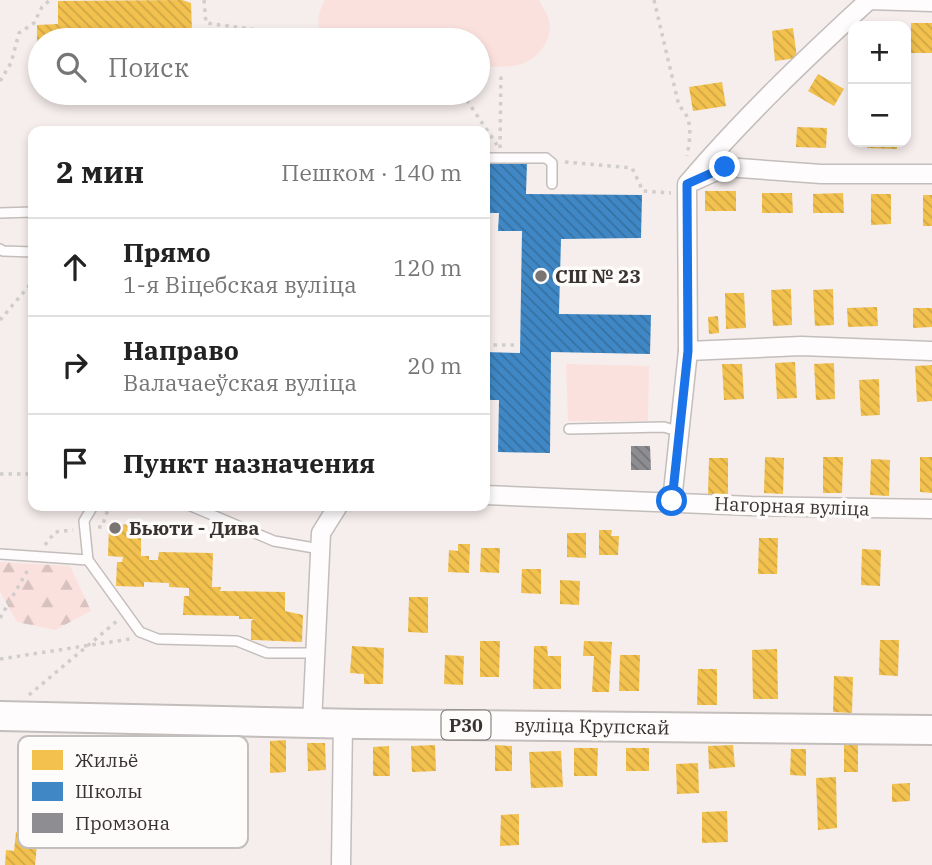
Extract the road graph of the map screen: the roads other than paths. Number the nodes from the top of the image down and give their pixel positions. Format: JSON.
{"nodes":[{"id":1,"x":932,"y":2,"type":"edge"},
{"id":2,"x":490,"y":158,"type":"edge"},
{"id":3,"x":932,"y":174,"type":"edge"},
{"id":4,"x":552,"y":184,"type":"dead end"},
{"id":5,"x":687,"y":184,"type":"junction"},
{"id":6,"x":28,"y":212,"type":"edge"},
{"id":7,"x":0,"y":213,"type":"edge"},
{"id":8,"x":0,"y":249,"type":"edge"},
{"id":9,"x":28,"y":252,"type":"edge"},
{"id":10,"x":688,"y":351,"type":"junction"},
{"id":11,"x":932,"y":351,"type":"edge"},
{"id":12,"x":569,"y":429,"type":"dead end"},
{"id":13,"x":680,"y":432,"type":"junction"},
{"id":14,"x":490,"y":495,"type":"edge"},
{"id":15,"x":672,"y":501,"type":"junction"},
{"id":16,"x":932,"y":509,"type":"edge"},
{"id":17,"x":90,"y":511,"type":"edge"},
{"id":18,"x":203,"y":511,"type":"edge"},
{"id":19,"x":335,"y":511,"type":"edge"},
{"id":20,"x":320,"y":549,"type":"junction"},
{"id":21,"x":0,"y":554,"type":"edge"},
{"id":22,"x":88,"y":560,"type":"junction"},
{"id":23,"x":314,"y":653,"type":"junction"},
{"id":24,"x":0,"y":716,"type":"edge"},
{"id":25,"x":312,"y":723,"type":"junction"},
{"id":26,"x":343,"y":723,"type":"junction"},
{"id":27,"x":932,"y":730,"type":"edge"},
{"id":28,"x":341,"y":865,"type":"edge"}],
"edges":[{"from":1,"to":5,"type":"street"},
{"from":2,"to":4,"type":"lane"},
{"from":3,"to":5,"type":"street"},
{"from":5,"to":10,"type":"street"},
{"from":6,"to":7,"type":"lane"},
{"from":8,"to":9,"type":"lane"},
{"from":10,"to":11,"type":"street"},
{"from":10,"to":13,"type":"street"},
{"from":12,"to":13,"type":"lane"},
{"from":13,"to":15,"type":"street"},
{"from":14,"to":15,"type":"street","name":"Нагорная вуліца"},
{"from":15,"to":16,"type":"street","name":"Нагорная вуліца"},
{"from":17,"to":22,"type":"lane"},
{"from":18,"to":20,"type":"lane"},
{"from":19,"to":20,"type":"street"},
{"from":20,"to":23,"type":"street"},
{"from":21,"to":22,"type":"lane"},
{"from":22,"to":23,"type":"lane"},
{"from":23,"to":25,"type":"street"},
{"from":24,"to":25,"type":"main road","name":"вуліца Крупскай","number":"Р30"},
{"from":25,"to":26,"type":"main road","name":"вуліца Крупскай","number":"Р30"},
{"from":26,"to":27,"type":"main road","name":"вуліца Крупскай","number":"Р30"},
{"from":26,"to":28,"type":"street"}]}
